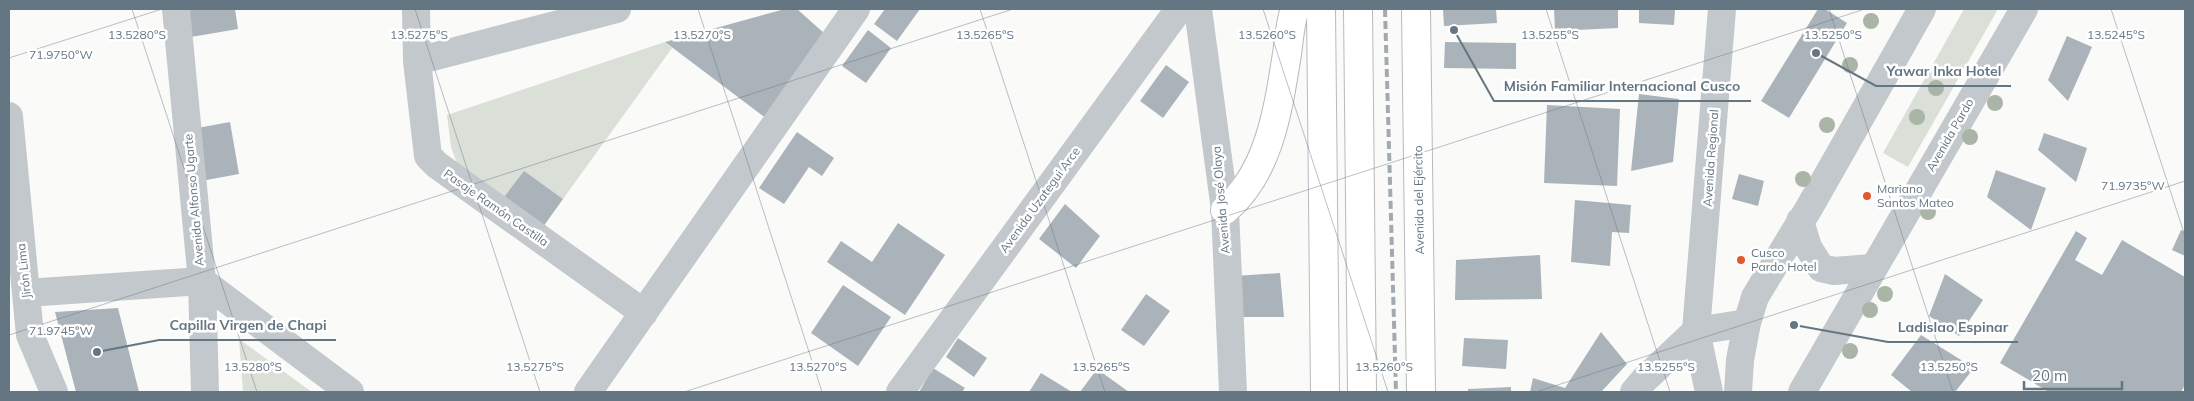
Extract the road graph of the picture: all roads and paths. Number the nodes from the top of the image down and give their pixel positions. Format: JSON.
{"nodes":[{"id":1,"x":176,"y":9,"type":"edge"},
{"id":2,"x":416,"y":9,"type":"edge"},
{"id":3,"x":617,"y":9,"type":"edge"},
{"id":4,"x":856,"y":9,"type":"edge"},
{"id":5,"x":1179,"y":9,"type":"edge"},
{"id":6,"x":1198,"y":9,"type":"edge"},
{"id":7,"x":1295,"y":9,"type":"edge"},
{"id":8,"x":1321,"y":9,"type":"edge"},
{"id":9,"x":1358,"y":9,"type":"edge"},
{"id":10,"x":1416,"y":9,"type":"edge"},
{"id":11,"x":1722,"y":9,"type":"edge"},
{"id":12,"x":1922,"y":9,"type":"edge"},
{"id":13,"x":2024,"y":9,"type":"edge"},
{"id":14,"x":417,"y":61,"type":"junction"},
{"id":15,"x":9,"y":116,"type":"edge"},
{"id":16,"x":1224,"y":210,"type":"junction"},
{"id":17,"x":1800,"y":221,"type":"junction"},
{"id":18,"x":1872,"y":268,"type":"junction"},
{"id":19,"x":202,"y":281,"type":"junction"},
{"id":20,"x":26,"y":293,"type":"junction"},
{"id":21,"x":644,"y":313,"type":"junction"},
{"id":22,"x":1698,"y":319,"type":"junction"},
{"id":23,"x":1747,"y":322,"type":"junction"},
{"id":24,"x":20,"y":332,"type":"edge"},
{"id":25,"x":1230,"y":389,"type":"edge"},
{"id":26,"x":54,"y":392,"type":"edge"},
{"id":27,"x":205,"y":392,"type":"edge"},
{"id":28,"x":350,"y":392,"type":"edge"},
{"id":29,"x":588,"y":392,"type":"edge"},
{"id":30,"x":900,"y":392,"type":"edge"},
{"id":31,"x":1325,"y":392,"type":"edge"},
{"id":32,"x":1362,"y":392,"type":"edge"},
{"id":33,"x":1421,"y":392,"type":"edge"},
{"id":34,"x":1634,"y":392,"type":"edge"},
{"id":35,"x":1709,"y":392,"type":"edge"},
{"id":36,"x":1738,"y":392,"type":"edge"},
{"id":37,"x":1802,"y":392,"type":"edge"}],
"edges":[{"from":1,"to":19,"type":"street","name":"Avenida Alfonso Ugarte"},
{"from":2,"to":14,"type":"street","name":"Pasaje Ramón Castilla"},
{"from":3,"to":14,"type":"street"},
{"from":4,"to":21,"type":"street"},
{"from":5,"to":30,"type":"street","name":"Avenida Uzategui Arce"},
{"from":6,"to":16,"type":"street","name":"Avenida José Olaya"},
{"from":7,"to":16,"type":"main road"},
{"from":8,"to":31,"type":"main road"},
{"from":9,"to":32,"type":"main road"},
{"from":10,"to":33,"type":"main road","name":"Avenida del Ejército"},
{"from":11,"to":22,"type":"street","name":"Avenida Regional"},
{"from":12,"to":17,"type":"street"},
{"from":13,"to":18,"type":"street","name":"Avenida Pardo"},
{"from":14,"to":21,"type":"street","name":"Pasaje Ramón Castilla"},
{"from":15,"to":20,"type":"street","name":"Jirón Lima"},
{"from":16,"to":25,"type":"street","name":"Avenida José Olaya"},
{"from":17,"to":18,"type":"street"},
{"from":17,"to":23,"type":"street"},
{"from":18,"to":37,"type":"street","name":"Avenida Pardo"},
{"from":19,"to":20,"type":"street"},
{"from":19,"to":27,"type":"street","name":"Avenida Alfonso Ugarte"},
{"from":19,"to":28,"type":"street"},
{"from":20,"to":24,"type":"street","name":"Jirón Lima"},
{"from":21,"to":29,"type":"street"},
{"from":22,"to":23,"type":"street"},
{"from":22,"to":34,"type":"street"},
{"from":22,"to":35,"type":"street","name":"Avenida Regional"},
{"from":23,"to":36,"type":"street"},
{"from":24,"to":26,"type":"street","name":"Jirón Lima"}]}
